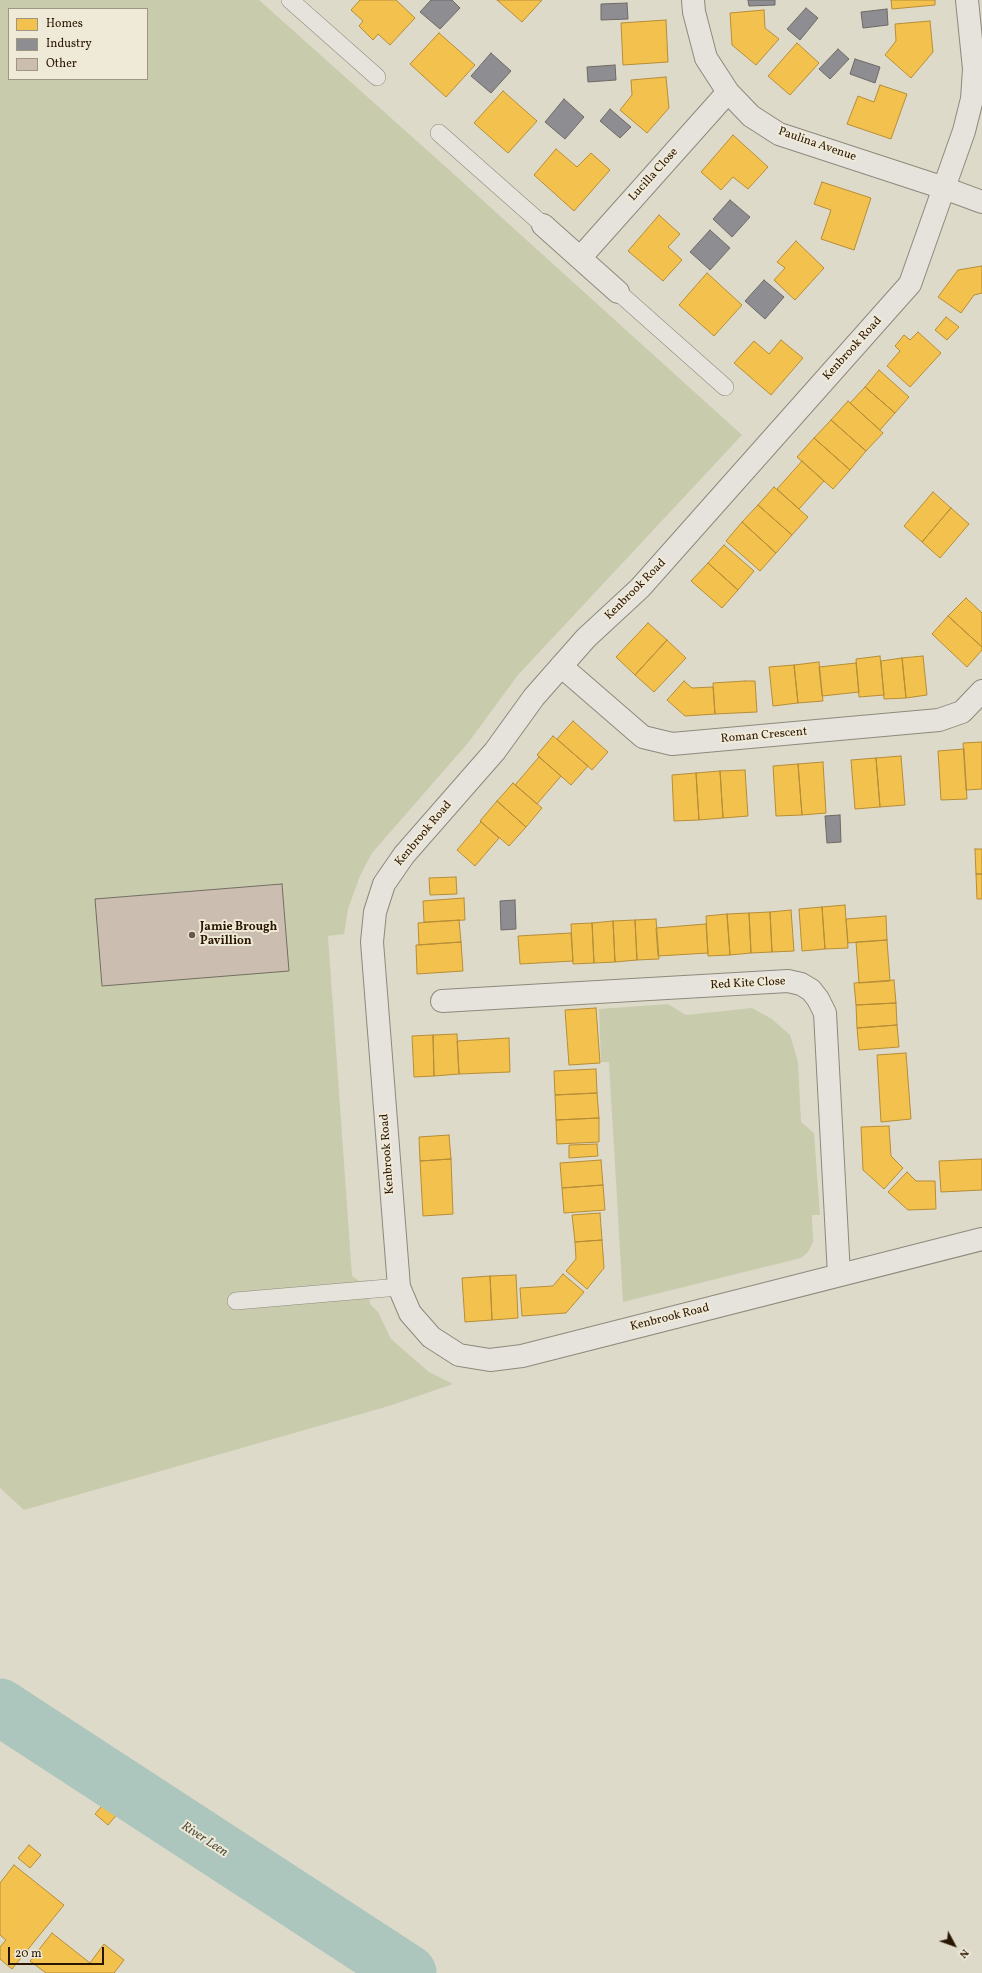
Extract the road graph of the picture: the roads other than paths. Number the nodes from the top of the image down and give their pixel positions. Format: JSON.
{"nodes":[{"id":1,"x":290,"y":0,"type":"edge"},
{"id":2,"x":693,"y":0,"type":"edge"},
{"id":3,"x":967,"y":0,"type":"edge"},
{"id":4,"x":377,"y":77,"type":"dead end"},
{"id":5,"x":728,"y":92,"type":"junction"},
{"id":6,"x":977,"y":100,"type":"edge"},
{"id":7,"x":439,"y":132,"type":"dead end"},
{"id":8,"x":944,"y":188,"type":"junction"},
{"id":9,"x":982,"y":202,"type":"edge"},
{"id":10,"x":543,"y":225,"type":"joint"},
{"id":11,"x":580,"y":258,"type":"junction"},
{"id":12,"x":618,"y":292,"type":"joint"},
{"id":13,"x":725,"y":387,"type":"dead end"},
{"id":14,"x":561,"y":666,"type":"junction"},
{"id":15,"x":982,"y":691,"type":"edge"},
{"id":16,"x":442,"y":1001,"type":"dead end"},
{"id":17,"x":982,"y":1239,"type":"edge"},
{"id":18,"x":839,"y":1275,"type":"junction"},
{"id":19,"x":399,"y":1287,"type":"junction"},
{"id":20,"x":236,"y":1301,"type":"dead end"}],
"edges":[{"from":1,"to":4,"type":"lane"},
{"from":2,"to":5,"type":"street","name":"Paulina Avenue"},
{"from":3,"to":6,"type":"street","name":"Kenbrook Road"},
{"from":5,"to":8,"type":"street","name":"Paulina Avenue"},
{"from":5,"to":11,"type":"street","name":"Lucilla Close"},
{"from":6,"to":8,"type":"street","name":"Kenbrook Road"},
{"from":7,"to":10,"type":"lane"},
{"from":8,"to":9,"type":"street","name":"Paulina Avenue"},
{"from":8,"to":14,"type":"street","name":"Kenbrook Road"},
{"from":10,"to":11,"type":"street"},
{"from":11,"to":12,"type":"street"},
{"from":12,"to":13,"type":"lane"},
{"from":14,"to":15,"type":"street","name":"Roman Crescent"},
{"from":14,"to":19,"type":"street","name":"Kenbrook Road"},
{"from":16,"to":18,"type":"street","name":"Red Kite Close"},
{"from":17,"to":18,"type":"street","name":"Kenbrook Road"},
{"from":18,"to":19,"type":"street","name":"Kenbrook Road"},
{"from":19,"to":20,"type":"lane"}]}
